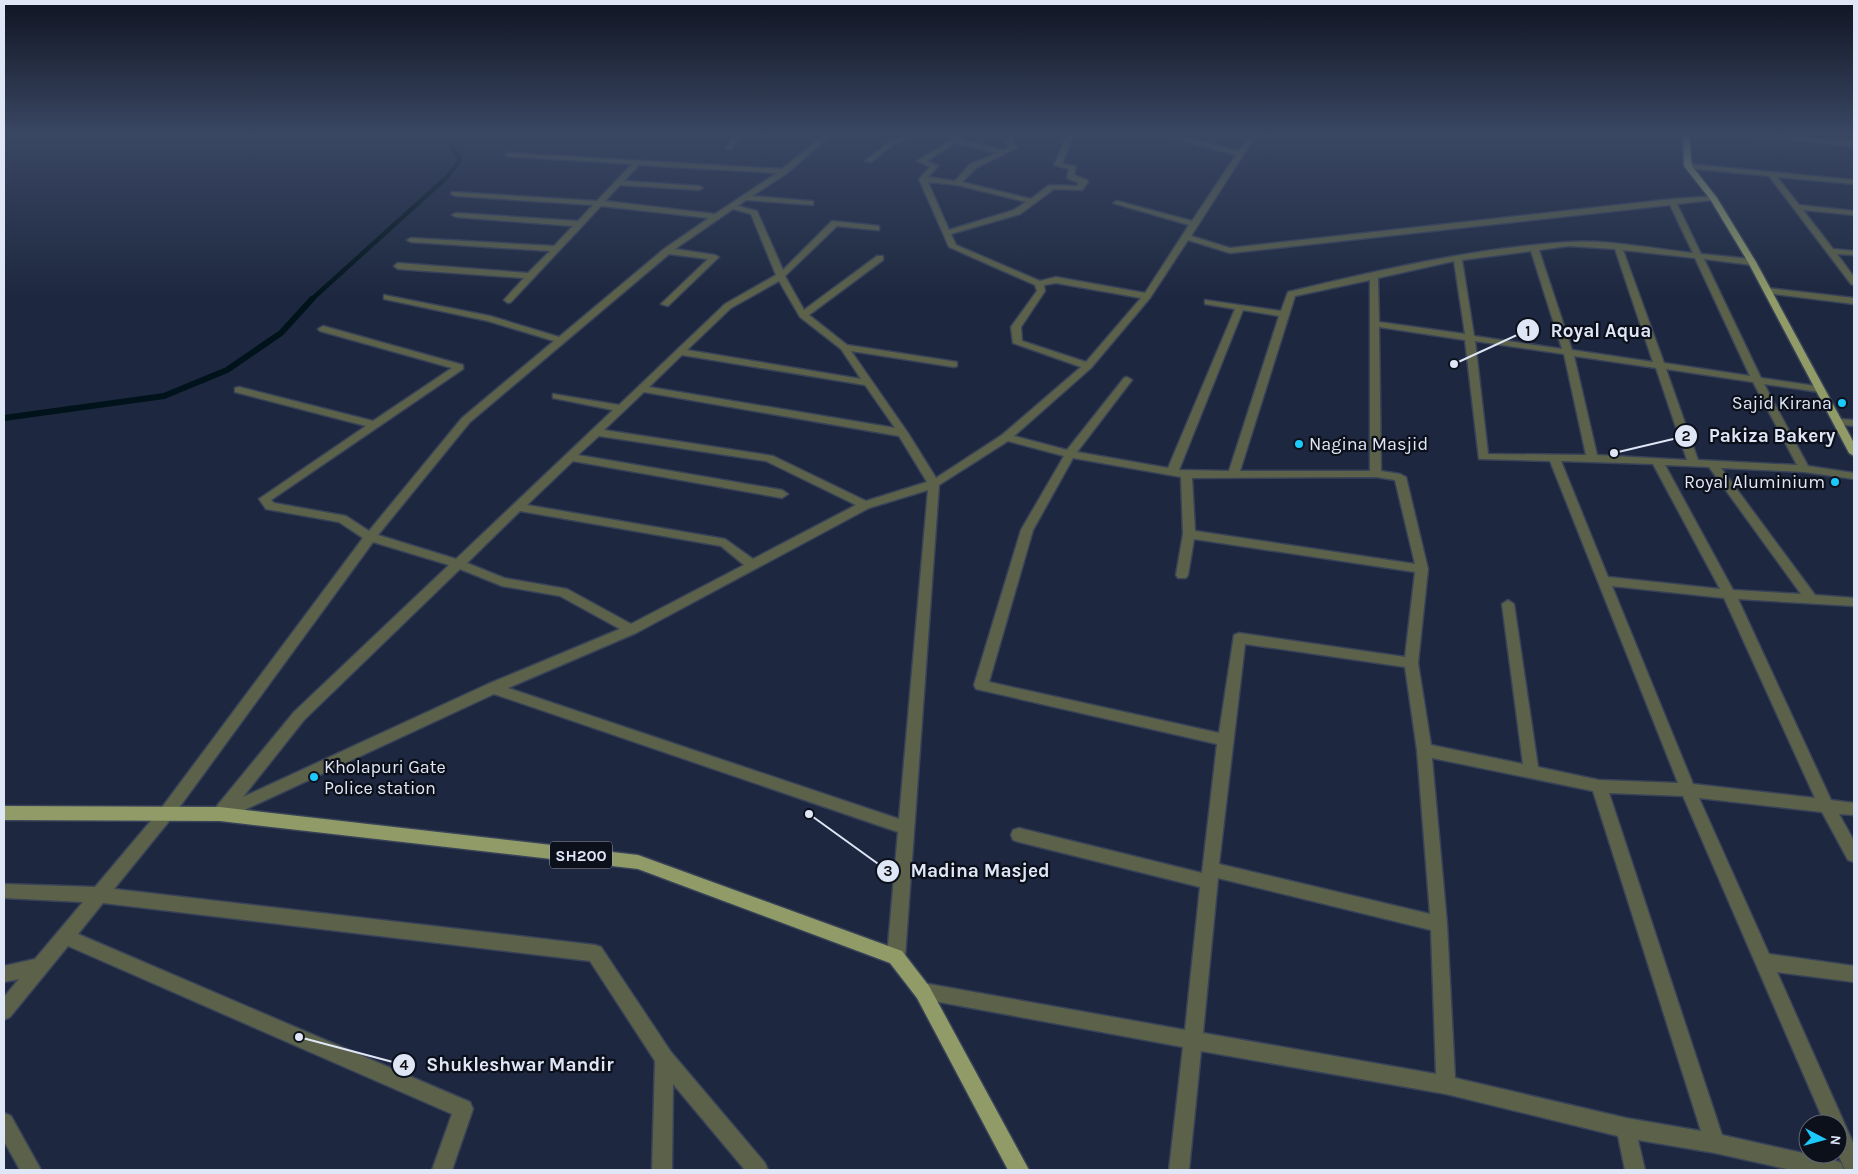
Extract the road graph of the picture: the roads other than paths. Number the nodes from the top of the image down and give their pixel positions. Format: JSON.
{"nodes":[{"id":1,"x":611,"y":190,"type":"edge"},
{"id":2,"x":758,"y":190,"type":"edge"},
{"id":3,"x":928,"y":190,"type":"edge"},
{"id":4,"x":985,"y":190,"type":"edge"},
{"id":5,"x":1049,"y":190,"type":"edge"},
{"id":6,"x":1216,"y":190,"type":"edge"},
{"id":7,"x":1707,"y":190,"type":"edge"},
{"id":8,"x":1784,"y":190,"type":"edge"},
{"id":9,"x":455,"y":194,"type":"dead end"},
{"id":10,"x":746,"y":198,"type":"junction"},
{"id":11,"x":1713,"y":198,"type":"junction"},
{"id":12,"x":1031,"y":201,"type":"junction"},
{"id":13,"x":1672,"y":201,"type":"junction"},
{"id":14,"x":599,"y":202,"type":"junction"},
{"id":15,"x":810,"y":203,"type":"dead end"},
{"id":16,"x":1116,"y":203,"type":"dead end"},
{"id":17,"x":733,"y":206,"type":"junction"},
{"id":18,"x":1797,"y":207,"type":"junction"},
{"id":19,"x":1854,"y":212,"type":"edge"},
{"id":20,"x":456,"y":215,"type":"dead end"},
{"id":21,"x":716,"y":216,"type":"junction"},
{"id":22,"x":580,"y":224,"type":"junction"},
{"id":23,"x":1193,"y":224,"type":"junction"},
{"id":24,"x":876,"y":228,"type":"dead end"},
{"id":25,"x":947,"y":233,"type":"junction"},
{"id":26,"x":1186,"y":237,"type":"junction"},
{"id":27,"x":411,"y":240,"type":"dead end"},
{"id":28,"x":1534,"y":247,"type":"junction"},
{"id":29,"x":1618,"y":247,"type":"junction"},
{"id":30,"x":556,"y":249,"type":"junction"},
{"id":31,"x":667,"y":251,"type":"junction"},
{"id":32,"x":1830,"y":251,"type":"junction"},
{"id":33,"x":1854,"y":253,"type":"edge"},
{"id":34,"x":1698,"y":256,"type":"junction"},
{"id":35,"x":880,"y":258,"type":"dead end"},
{"id":36,"x":1458,"y":258,"type":"junction"},
{"id":37,"x":1752,"y":262,"type":"junction"},
{"id":38,"x":398,"y":266,"type":"dead end"},
{"id":39,"x":531,"y":276,"type":"junction"},
{"id":40,"x":781,"y":276,"type":"junction"},
{"id":41,"x":1374,"y":276,"type":"junction"},
{"id":42,"x":1854,"y":282,"type":"edge"},
{"id":43,"x":1039,"y":284,"type":"junction"},
{"id":44,"x":1768,"y":291,"type":"junction"},
{"id":45,"x":1148,"y":296,"type":"junction"},
{"id":46,"x":387,"y":298,"type":"dead end"},
{"id":47,"x":508,"y":300,"type":"dead end"},
{"id":48,"x":1854,"y":301,"type":"edge"},
{"id":49,"x":1208,"y":302,"type":"dead end"},
{"id":50,"x":665,"y":304,"type":"dead end"},
{"id":51,"x":1240,"y":307,"type":"junction"},
{"id":52,"x":1285,"y":314,"type":"junction"},
{"id":53,"x":803,"y":315,"type":"junction"},
{"id":54,"x":1375,"y":324,"type":"junction"},
{"id":55,"x":324,"y":329,"type":"dead end"},
{"id":56,"x":1470,"y":339,"type":"junction"},
{"id":57,"x":562,"y":341,"type":"junction"},
{"id":58,"x":844,"y":347,"type":"junction"},
{"id":59,"x":680,"y":352,"type":"junction"},
{"id":60,"x":1568,"y":352,"type":"junction"},
{"id":61,"x":954,"y":364,"type":"dead end"},
{"id":62,"x":1088,"y":366,"type":"junction"},
{"id":63,"x":1661,"y":366,"type":"junction"},
{"id":64,"x":1127,"y":380,"type":"dead end"},
{"id":65,"x":1756,"y":380,"type":"junction"},
{"id":66,"x":869,"y":383,"type":"junction"},
{"id":67,"x":641,"y":389,"type":"junction"},
{"id":68,"x":239,"y":390,"type":"dead end"},
{"id":69,"x":1819,"y":390,"type":"junction"},
{"id":70,"x":557,"y":396,"type":"dead end"},
{"id":71,"x":621,"y":408,"type":"junction"},
{"id":72,"x":1839,"y":422,"type":"junction"},
{"id":73,"x":1854,"y":423,"type":"edge"},
{"id":74,"x":374,"y":425,"type":"junction"},
{"id":75,"x":596,"y":432,"type":"junction"},
{"id":76,"x":903,"y":433,"type":"junction"},
{"id":77,"x":1006,"y":437,"type":"junction"},
{"id":78,"x":1854,"y":453,"type":"edge"},
{"id":79,"x":1070,"y":454,"type":"junction"},
{"id":80,"x":570,"y":457,"type":"junction"},
{"id":81,"x":1592,"y":458,"type":"junction"},
{"id":82,"x":1555,"y":460,"type":"junction"},
{"id":83,"x":1658,"y":463,"type":"junction"},
{"id":84,"x":1694,"y":464,"type":"junction"},
{"id":85,"x":1713,"y":465,"type":"junction"},
{"id":86,"x":1804,"y":469,"type":"junction"},
{"id":87,"x":1172,"y":473,"type":"junction"},
{"id":88,"x":1376,"y":474,"type":"junction"},
{"id":89,"x":1186,"y":475,"type":"junction"},
{"id":90,"x":1233,"y":475,"type":"junction"},
{"id":91,"x":1854,"y":476,"type":"edge"},
{"id":92,"x":934,"y":484,"type":"junction"},
{"id":93,"x":782,"y":494,"type":"dead end"},
{"id":94,"x":865,"y":505,"type":"junction"},
{"id":95,"x":518,"y":507,"type":"junction"},
{"id":96,"x":1189,"y":534,"type":"junction"},
{"id":97,"x":370,"y":537,"type":"junction"},
{"id":98,"x":459,"y":564,"type":"junction"},
{"id":99,"x":751,"y":564,"type":"junction"},
{"id":100,"x":1422,"y":569,"type":"junction"},
{"id":101,"x":1182,"y":575,"type":"dead end"},
{"id":102,"x":1606,"y":581,"type":"junction"},
{"id":103,"x":1729,"y":594,"type":"junction"},
{"id":104,"x":1811,"y":599,"type":"junction"},
{"id":105,"x":1854,"y":602,"type":"edge"},
{"id":106,"x":1508,"y":604,"type":"dead end"},
{"id":107,"x":631,"y":630,"type":"junction"},
{"id":108,"x":1411,"y":663,"type":"junction"},
{"id":109,"x":493,"y":688,"type":"junction"},
{"id":110,"x":1224,"y":740,"type":"junction"},
{"id":111,"x":1424,"y":750,"type":"junction"},
{"id":112,"x":1531,"y":772,"type":"junction"},
{"id":113,"x":1599,"y":786,"type":"junction"},
{"id":114,"x":1688,"y":790,"type":"junction"},
{"id":115,"x":1826,"y":805,"type":"junction"},
{"id":116,"x":1854,"y":808,"type":"edge"},
{"id":117,"x":4,"y":813,"type":"edge"},
{"id":118,"x":220,"y":814,"type":"junction"},
{"id":119,"x":165,"y":815,"type":"junction"},
{"id":120,"x":905,"y":828,"type":"junction"},
{"id":121,"x":1019,"y":835,"type":"dead end"},
{"id":122,"x":1854,"y":855,"type":"edge"},
{"id":123,"x":1209,"y":875,"type":"junction"},
{"id":124,"x":4,"y":891,"type":"edge"},
{"id":125,"x":101,"y":895,"type":"junction"},
{"id":126,"x":1439,"y":924,"type":"junction"},
{"id":127,"x":64,"y":936,"type":"junction"},
{"id":128,"x":896,"y":957,"type":"junction"},
{"id":129,"x":1764,"y":962,"type":"junction"},
{"id":130,"x":39,"y":967,"type":"junction"},
{"id":131,"x":4,"y":974,"type":"edge"},
{"id":132,"x":1854,"y":974,"type":"edge"},
{"id":133,"x":923,"y":992,"type":"junction"},
{"id":134,"x":4,"y":1011,"type":"edge"},
{"id":135,"x":1195,"y":1040,"type":"junction"},
{"id":136,"x":664,"y":1059,"type":"junction"},
{"id":137,"x":1446,"y":1085,"type":"junction"},
{"id":138,"x":1831,"y":1114,"type":"edge"},
{"id":139,"x":4,"y":1123,"type":"edge"},
{"id":140,"x":1626,"y":1128,"type":"junction"},
{"id":141,"x":1715,"y":1143,"type":"junction"},
{"id":142,"x":1848,"y":1154,"type":"edge"},
{"id":143,"x":1784,"y":1164,"type":"edge"},
{"id":144,"x":1854,"y":1168,"type":"edge"},
{"id":145,"x":31,"y":1170,"type":"edge"},
{"id":146,"x":442,"y":1170,"type":"edge"},
{"id":147,"x":662,"y":1170,"type":"edge"},
{"id":148,"x":758,"y":1170,"type":"edge"},
{"id":149,"x":1019,"y":1170,"type":"edge"},
{"id":150,"x":1179,"y":1170,"type":"edge"},
{"id":151,"x":1635,"y":1170,"type":"edge"},
{"id":152,"x":1834,"y":1170,"type":"edge"}],
"edges":[{"from":1,"to":14,"type":"street"},
{"from":2,"to":10,"type":"street"},
{"from":3,"to":25,"type":"street"},
{"from":4,"to":12,"type":"street"},
{"from":5,"to":12,"type":"street"},
{"from":6,"to":23,"type":"street"},
{"from":7,"to":11,"type":"main road"},
{"from":8,"to":18,"type":"street"},
{"from":9,"to":14,"type":"street"},
{"from":10,"to":15,"type":"street"},
{"from":10,"to":17,"type":"street"},
{"from":11,"to":13,"type":"street"},
{"from":11,"to":37,"type":"main road"},
{"from":12,"to":25,"type":"street"},
{"from":13,"to":26,"type":"street"},
{"from":13,"to":34,"type":"street"},
{"from":14,"to":21,"type":"street"},
{"from":14,"to":22,"type":"street"},
{"from":16,"to":23,"type":"street"},
{"from":17,"to":21,"type":"street"},
{"from":17,"to":40,"type":"street"},
{"from":18,"to":19,"type":"street"},
{"from":18,"to":32,"type":"street"},
{"from":20,"to":22,"type":"street"},
{"from":21,"to":31,"type":"street"},
{"from":22,"to":30,"type":"street"},
{"from":23,"to":26,"type":"street"},
{"from":24,"to":40,"type":"street"},
{"from":25,"to":43,"type":"street"},
{"from":26,"to":45,"type":"street"},
{"from":27,"to":30,"type":"street"},
{"from":28,"to":29,"type":"street"},
{"from":28,"to":36,"type":"street"},
{"from":28,"to":60,"type":"street"},
{"from":29,"to":34,"type":"street"},
{"from":29,"to":63,"type":"street"},
{"from":30,"to":39,"type":"street"},
{"from":31,"to":50,"type":"street"},
{"from":31,"to":57,"type":"street"},
{"from":32,"to":33,"type":"street"},
{"from":32,"to":42,"type":"street"},
{"from":34,"to":37,"type":"street"},
{"from":34,"to":65,"type":"street"},
{"from":35,"to":53,"type":"street"},
{"from":36,"to":41,"type":"street"},
{"from":36,"to":56,"type":"street"},
{"from":37,"to":44,"type":"main road"},
{"from":38,"to":39,"type":"street"},
{"from":39,"to":47,"type":"street"},
{"from":40,"to":53,"type":"street"},
{"from":40,"to":59,"type":"street"},
{"from":41,"to":52,"type":"street"},
{"from":41,"to":54,"type":"street"},
{"from":43,"to":45,"type":"street"},
{"from":43,"to":62,"type":"street"},
{"from":44,"to":48,"type":"street"},
{"from":44,"to":69,"type":"main road"},
{"from":45,"to":62,"type":"street"},
{"from":46,"to":57,"type":"street"},
{"from":49,"to":51,"type":"street"},
{"from":51,"to":52,"type":"street"},
{"from":51,"to":87,"type":"street"},
{"from":52,"to":90,"type":"street"},
{"from":53,"to":58,"type":"street"},
{"from":54,"to":56,"type":"street"},
{"from":54,"to":88,"type":"street"},
{"from":55,"to":74,"type":"street"},
{"from":56,"to":60,"type":"street"},
{"from":56,"to":82,"type":"street"},
{"from":57,"to":97,"type":"street"},
{"from":58,"to":61,"type":"street"},
{"from":58,"to":66,"type":"street"},
{"from":59,"to":66,"type":"street"},
{"from":59,"to":67,"type":"street"},
{"from":60,"to":63,"type":"street"},
{"from":60,"to":81,"type":"street"},
{"from":62,"to":77,"type":"street"},
{"from":63,"to":65,"type":"street"},
{"from":63,"to":84,"type":"street"},
{"from":64,"to":79,"type":"street"},
{"from":65,"to":69,"type":"street"},
{"from":65,"to":86,"type":"street"},
{"from":66,"to":76,"type":"street"},
{"from":67,"to":71,"type":"street"},
{"from":67,"to":76,"type":"street"},
{"from":68,"to":74,"type":"street"},
{"from":69,"to":72,"type":"main road"},
{"from":70,"to":71,"type":"street"},
{"from":71,"to":75,"type":"street"},
{"from":72,"to":73,"type":"street"},
{"from":72,"to":78,"type":"main road"},
{"from":74,"to":97,"type":"street"},
{"from":75,"to":80,"type":"street"},
{"from":75,"to":94,"type":"street"},
{"from":76,"to":92,"type":"street"},
{"from":77,"to":79,"type":"street"},
{"from":77,"to":92,"type":"street"},
{"from":79,"to":87,"type":"street"},
{"from":79,"to":110,"type":"street"},
{"from":80,"to":93,"type":"street"},
{"from":80,"to":95,"type":"street"},
{"from":81,"to":82,"type":"street"},
{"from":81,"to":83,"type":"street"},
{"from":82,"to":102,"type":"street"},
{"from":83,"to":84,"type":"street"},
{"from":83,"to":103,"type":"street"},
{"from":84,"to":85,"type":"street"},
{"from":85,"to":86,"type":"street"},
{"from":85,"to":104,"type":"street"},
{"from":86,"to":91,"type":"street"},
{"from":87,"to":89,"type":"street"},
{"from":88,"to":90,"type":"street"},
{"from":88,"to":100,"type":"street"},
{"from":89,"to":90,"type":"street"},
{"from":89,"to":96,"type":"street"},
{"from":92,"to":94,"type":"street"},
{"from":92,"to":120,"type":"street"},
{"from":94,"to":99,"type":"street"},
{"from":95,"to":98,"type":"street"},
{"from":95,"to":99,"type":"street"},
{"from":96,"to":100,"type":"street"},
{"from":96,"to":101,"type":"street"},
{"from":97,"to":98,"type":"street"},
{"from":97,"to":119,"type":"street"},
{"from":98,"to":107,"type":"street"},
{"from":98,"to":118,"type":"street"},
{"from":99,"to":107,"type":"street"},
{"from":100,"to":108,"type":"street"},
{"from":102,"to":103,"type":"street"},
{"from":102,"to":114,"type":"street"},
{"from":103,"to":104,"type":"street"},
{"from":103,"to":115,"type":"street"},
{"from":104,"to":105,"type":"street"},
{"from":106,"to":112,"type":"street"},
{"from":107,"to":109,"type":"street"},
{"from":108,"to":110,"type":"street"},
{"from":108,"to":111,"type":"street"},
{"from":109,"to":118,"type":"street"},
{"from":109,"to":120,"type":"street"},
{"from":110,"to":123,"type":"street"},
{"from":111,"to":112,"type":"street"},
{"from":111,"to":126,"type":"street"},
{"from":112,"to":113,"type":"street"},
{"from":113,"to":114,"type":"street"},
{"from":113,"to":141,"type":"street"},
{"from":114,"to":115,"type":"street"},
{"from":114,"to":129,"type":"street"},
{"from":115,"to":116,"type":"street"},
{"from":115,"to":122,"type":"street"},
{"from":117,"to":119,"type":"main road","number":"SH200"},
{"from":118,"to":119,"type":"main road","number":"SH200"},
{"from":118,"to":128,"type":"main road","number":"SH200"},
{"from":119,"to":125,"type":"street"},
{"from":120,"to":128,"type":"street"},
{"from":121,"to":123,"type":"street"},
{"from":123,"to":126,"type":"street"},
{"from":123,"to":135,"type":"street"},
{"from":124,"to":125,"type":"street"},
{"from":125,"to":127,"type":"street"},
{"from":125,"to":136,"type":"street"},
{"from":126,"to":137,"type":"street"},
{"from":127,"to":130,"type":"street"},
{"from":127,"to":146,"type":"street"},
{"from":128,"to":133,"type":"main road"},
{"from":129,"to":132,"type":"street"},
{"from":129,"to":138,"type":"street"},
{"from":130,"to":131,"type":"street"},
{"from":130,"to":134,"type":"street"},
{"from":133,"to":135,"type":"street"},
{"from":133,"to":149,"type":"main road"},
{"from":135,"to":137,"type":"street"},
{"from":135,"to":150,"type":"street"},
{"from":136,"to":147,"type":"street"},
{"from":136,"to":148,"type":"street"},
{"from":137,"to":140,"type":"street"},
{"from":139,"to":145,"type":"street"},
{"from":140,"to":141,"type":"street"},
{"from":140,"to":151,"type":"street"},
{"from":141,"to":143,"type":"street"},
{"from":142,"to":144,"type":"street"},
{"from":143,"to":152,"type":"street"}]}
